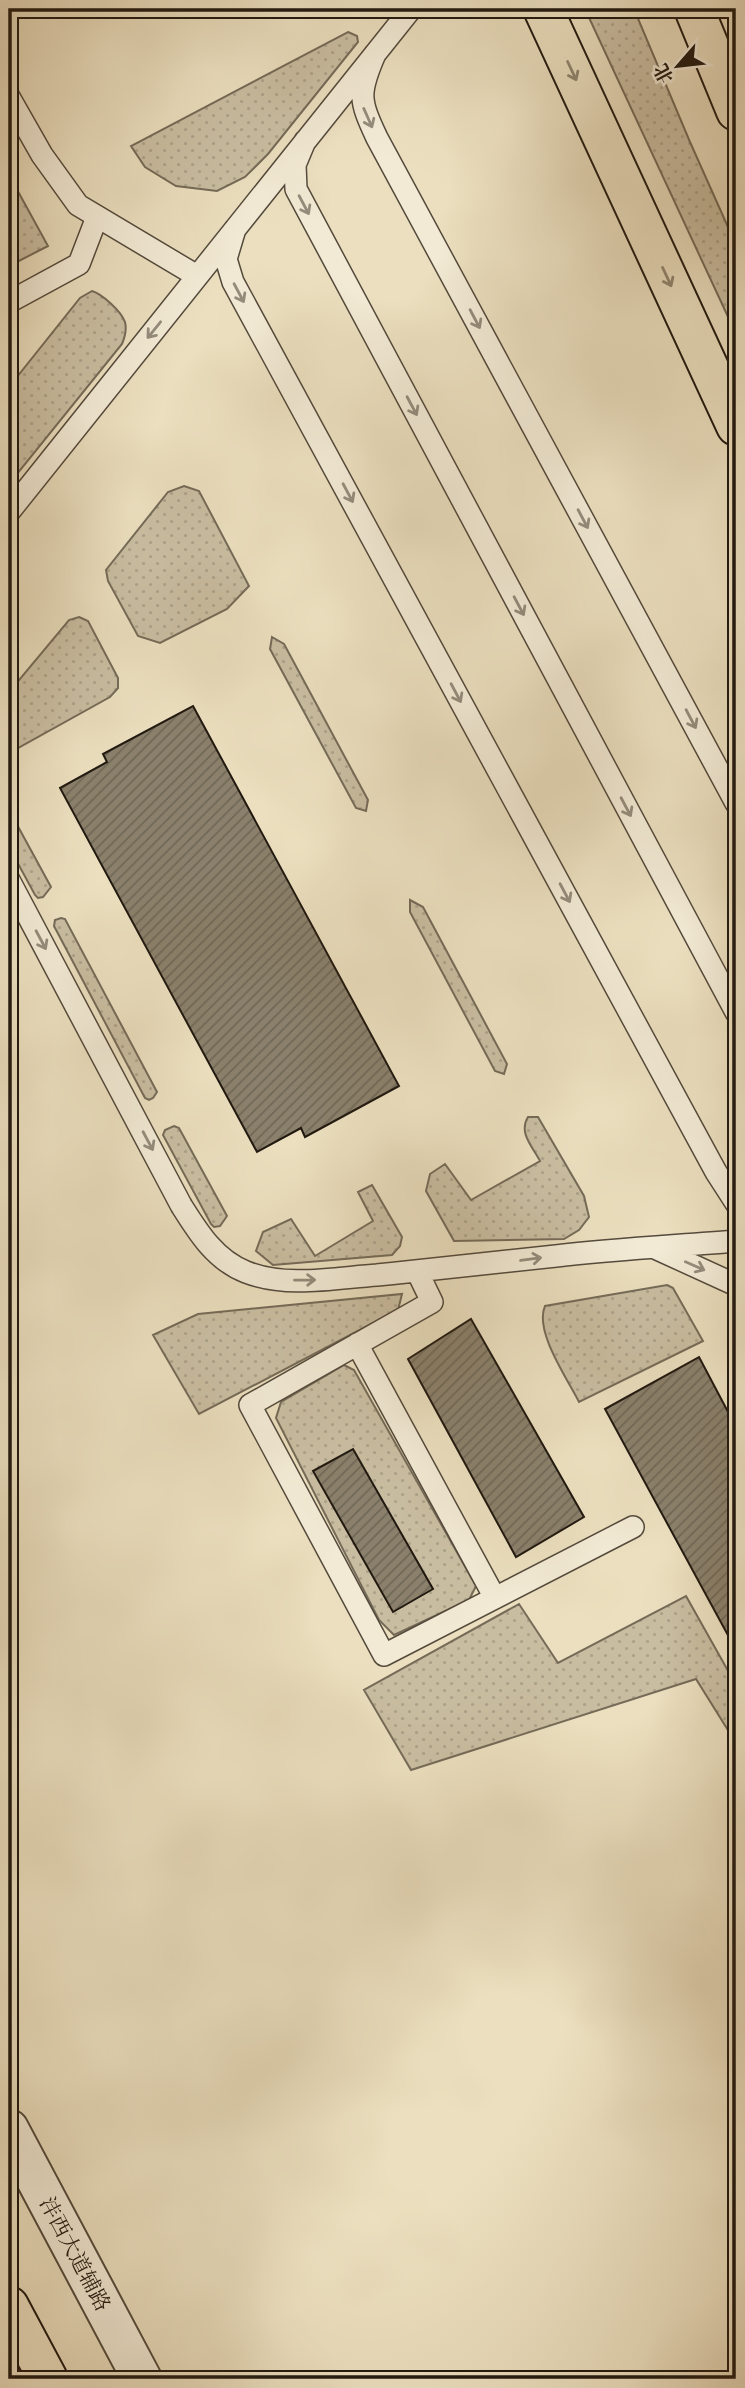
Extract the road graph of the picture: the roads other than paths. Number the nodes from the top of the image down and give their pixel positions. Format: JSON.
{"nodes":[{"id":1,"x":411,"y":9,"type":"edge"},
{"id":2,"x":543,"y":9,"type":"edge"},
{"id":3,"x":694,"y":9,"type":"edge"},
{"id":4,"x":375,"y":54,"type":"junction"},
{"id":5,"x":9,"y":97,"type":"edge"},
{"id":6,"x":736,"y":111,"type":"edge"},
{"id":7,"x":305,"y":141,"type":"junction"},
{"id":8,"x":96,"y":217,"type":"junction"},
{"id":9,"x":235,"y":229,"type":"junction"},
{"id":10,"x":197,"y":276,"type":"junction"},
{"id":11,"x":9,"y":302,"type":"edge"},
{"id":12,"x":736,"y":426,"type":"edge"},
{"id":13,"x":9,"y":512,"type":"edge"},
{"id":14,"x":736,"y":803,"type":"edge"},
{"id":15,"x":9,"y":880,"type":"edge"},
{"id":16,"x":736,"y":1012,"type":"edge"},
{"id":17,"x":736,"y":1203,"type":"edge"},
{"id":18,"x":736,"y":1241,"type":"edge"},
{"id":19,"x":653,"y":1248,"type":"junction"},
{"id":20,"x":417,"y":1271,"type":"junction"},
{"id":21,"x":736,"y":1285,"type":"edge"},
{"id":22,"x":357,"y":1344,"type":"junction"},
{"id":23,"x":633,"y":1527,"type":"dead end"},
{"id":24,"x":495,"y":1598,"type":"junction"},
{"id":25,"x":9,"y":2129,"type":"edge"},
{"id":26,"x":9,"y":2306,"type":"edge"},
{"id":27,"x":48,"y":2379,"type":"edge"},
{"id":28,"x":142,"y":2379,"type":"edge"}],
"edges":[{"from":1,"to":4,"type":"lane"},
{"from":2,"to":12,"type":"main road","one_way":true},
{"from":3,"to":6,"type":"main road"},
{"from":4,"to":7,"type":"lane"},
{"from":4,"to":14,"type":"lane","one_way":true},
{"from":5,"to":8,"type":"lane"},
{"from":7,"to":9,"type":"lane"},
{"from":7,"to":16,"type":"lane","one_way":true},
{"from":8,"to":10,"type":"lane"},
{"from":8,"to":11,"type":"lane"},
{"from":9,"to":10,"type":"lane"},
{"from":9,"to":17,"type":"lane","one_way":true},
{"from":10,"to":13,"type":"lane","one_way":true},
{"from":15,"to":20,"type":"lane","one_way":true},
{"from":18,"to":19,"type":"lane"},
{"from":20,"to":19,"type":"lane","one_way":true},
{"from":19,"to":21,"type":"lane","one_way":true},
{"from":20,"to":22,"type":"lane"},
{"from":22,"to":24,"type":"lane"},
{"from":22,"to":24,"type":"lane"},
{"from":23,"to":24,"type":"lane"},
{"from":25,"to":28,"type":"street","name":"沣西大道辅路"},
{"from":26,"to":27,"type":"main road"}]}
